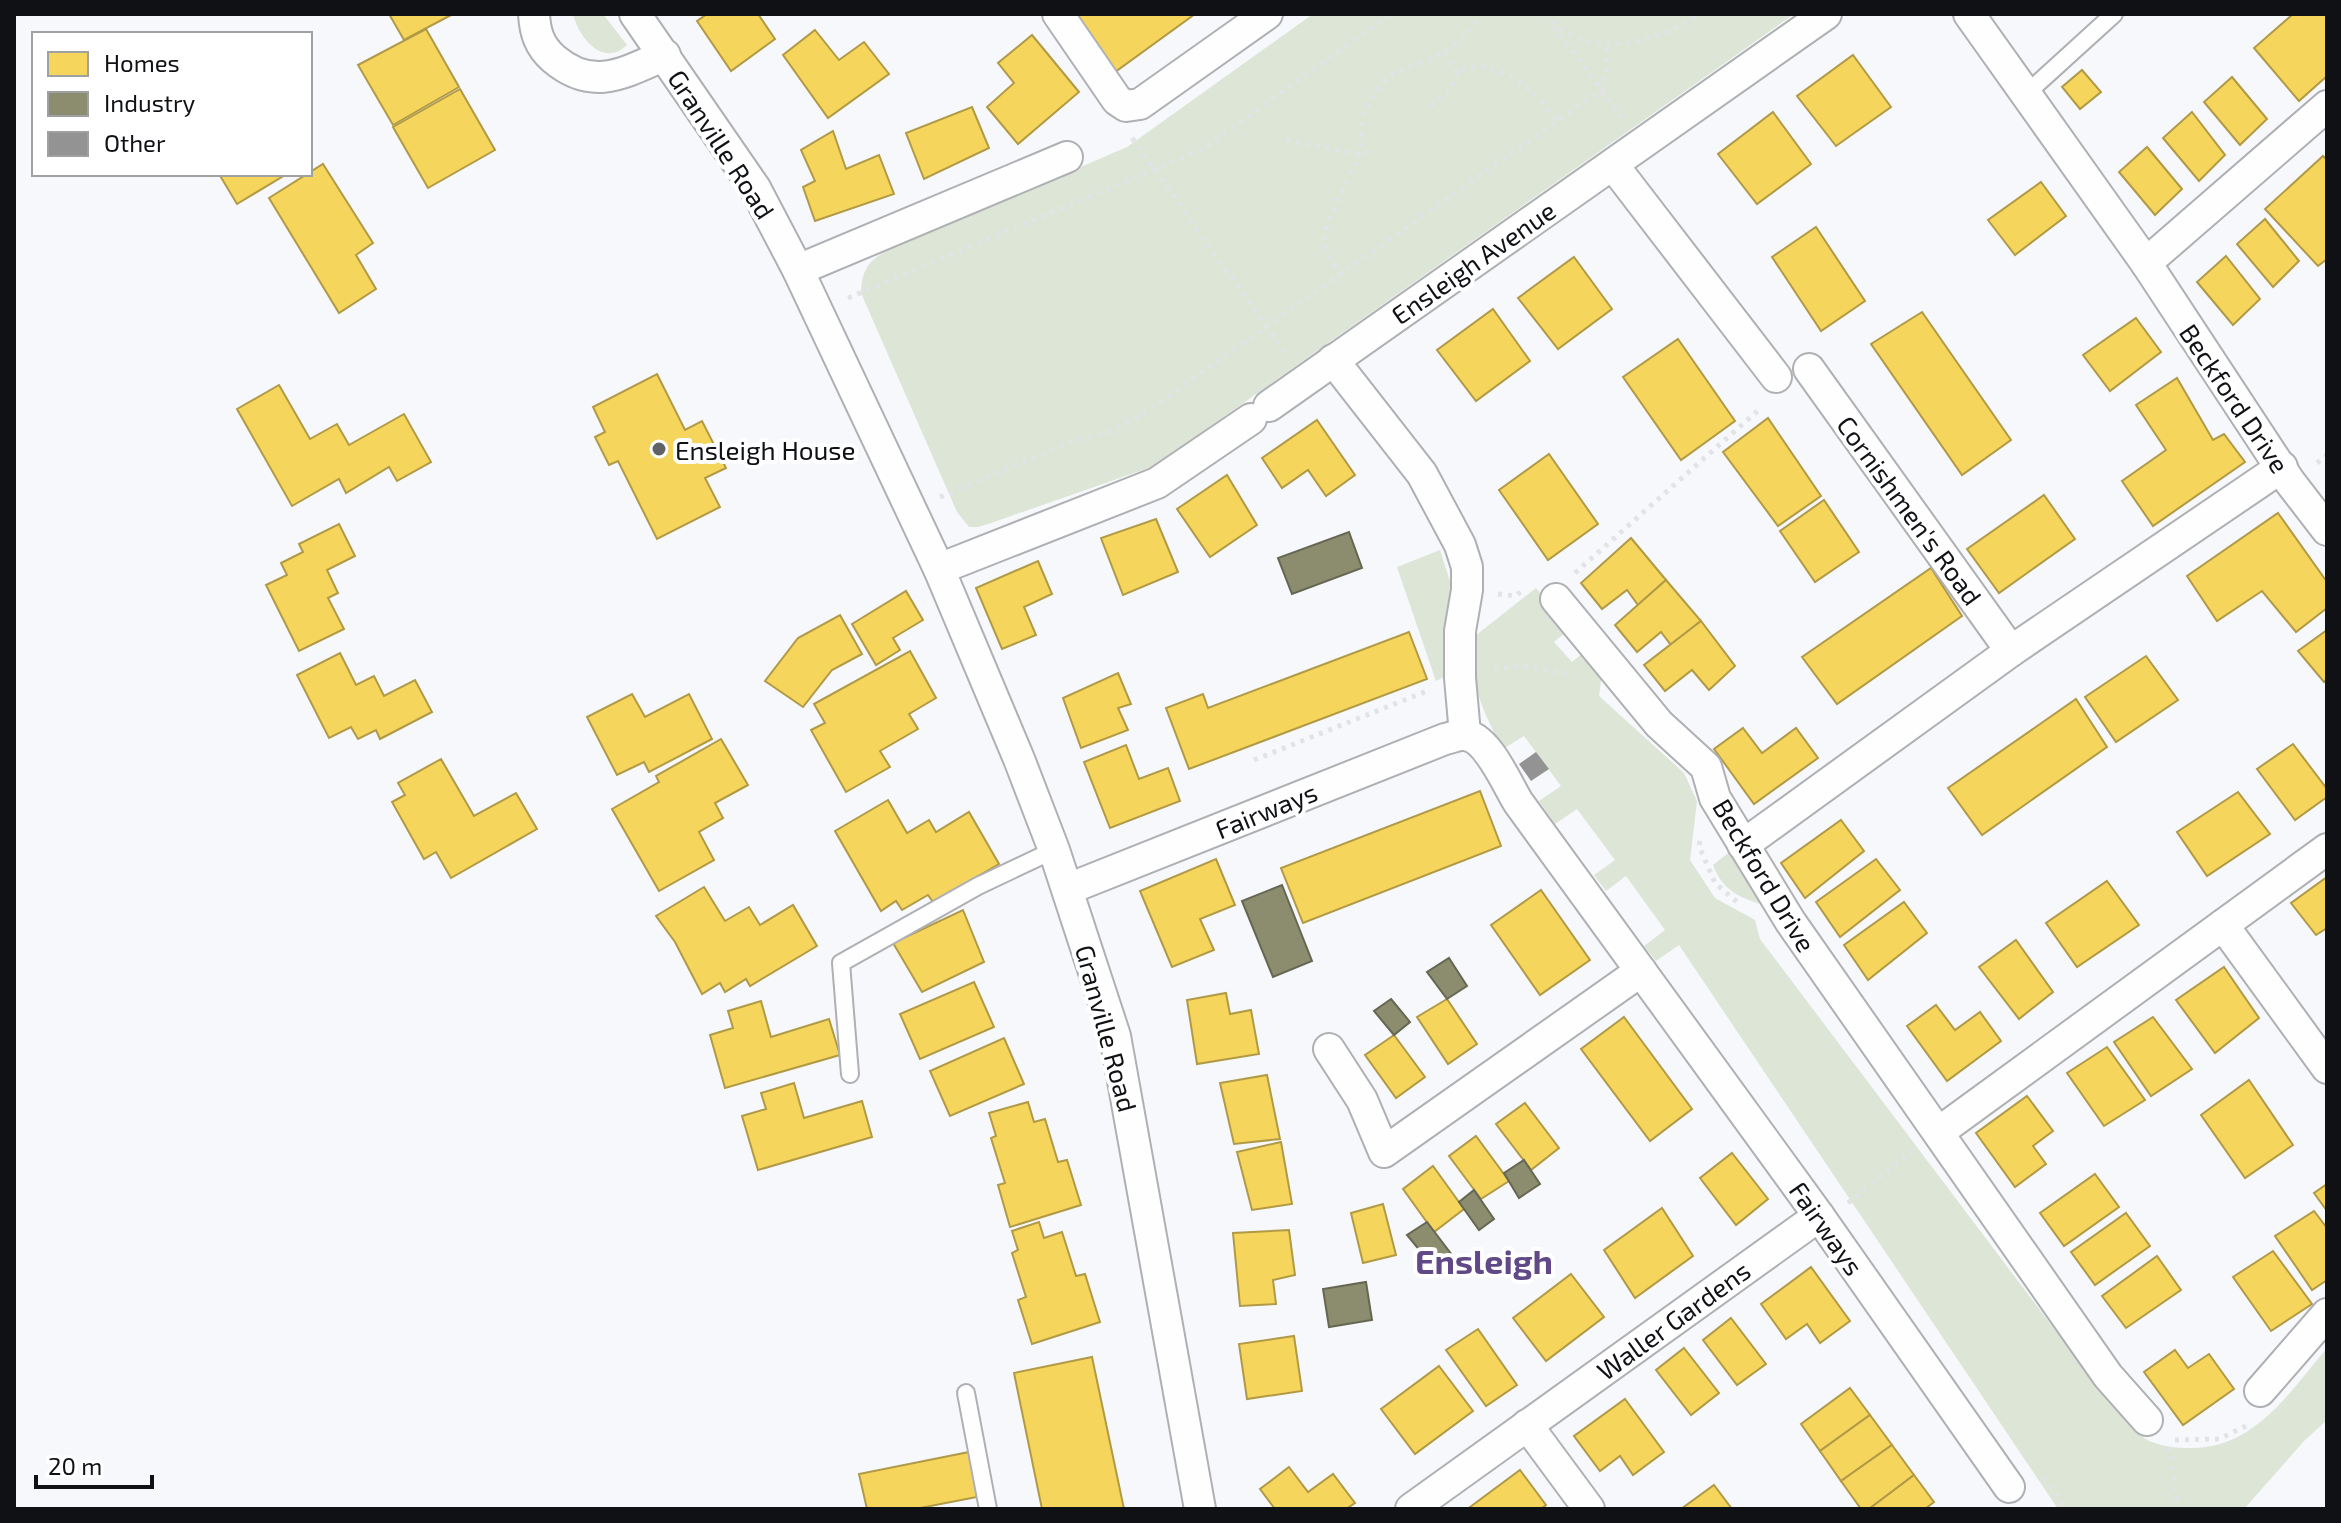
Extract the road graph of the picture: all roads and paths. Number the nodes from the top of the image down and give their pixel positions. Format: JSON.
{"nodes":[{"id":1,"x":534,"y":14,"type":"edge"},
{"id":2,"x":1058,"y":14,"type":"edge"},
{"id":3,"x":1267,"y":14,"type":"edge"},
{"id":4,"x":1390,"y":14,"type":"edge"},
{"id":5,"x":1480,"y":14,"type":"edge"},
{"id":6,"x":1701,"y":14,"type":"edge"},
{"id":7,"x":1826,"y":14,"type":"edge"},
{"id":8,"x":1969,"y":14,"type":"edge"},
{"id":9,"x":2114,"y":14,"type":"edge"},
{"id":10,"x":642,"y":16,"type":"edge"},
{"id":11,"x":1546,"y":16,"type":"edge"},
{"id":12,"x":1606,"y":44,"type":"junction"},
{"id":13,"x":1444,"y":52,"type":"junction"},
{"id":14,"x":665,"y":55,"type":"junction"},
{"id":15,"x":1458,"y":73,"type":"junction"},
{"id":16,"x":1601,"y":90,"type":"junction"},
{"id":17,"x":2026,"y":94,"type":"junction"},
{"id":18,"x":1431,"y":106,"type":"dead end"},
{"id":19,"x":2327,"y":106,"type":"edge"},
{"id":20,"x":1558,"y":122,"type":"junction"},
{"id":21,"x":1131,"y":137,"type":"dead end"},
{"id":22,"x":1286,"y":140,"type":"dead end"},
{"id":23,"x":1641,"y":145,"type":"junction"},
{"id":24,"x":1374,"y":152,"type":"dead end"},
{"id":25,"x":1359,"y":154,"type":"junction"},
{"id":26,"x":1067,"y":157,"type":"dead end"},
{"id":27,"x":1613,"y":165,"type":"junction"},
{"id":28,"x":1155,"y":171,"type":"junction"},
{"id":29,"x":2146,"y":263,"type":"junction"},
{"id":30,"x":798,"y":270,"type":"junction"},
{"id":31,"x":1343,"y":274,"type":"junction"},
{"id":32,"x":818,"y":311,"type":"junction"},
{"id":33,"x":1264,"y":326,"type":"junction"},
{"id":34,"x":1333,"y":360,"type":"junction"},
{"id":35,"x":1809,"y":369,"type":"dead end"},
{"id":36,"x":1306,"y":380,"type":"junction"},
{"id":37,"x":1771,"y":390,"type":"joint"},
{"id":38,"x":2282,"y":467,"type":"junction"},
{"id":39,"x":911,"y":510,"type":"junction"},
{"id":40,"x":2327,"y":530,"type":"edge"},
{"id":41,"x":939,"y":569,"type":"junction"},
{"id":42,"x":1551,"y":588,"type":"junction"},
{"id":43,"x":1467,"y":590,"type":"junction"},
{"id":44,"x":2011,"y":651,"type":"junction"},
{"id":45,"x":1465,"y":734,"type":"junction"},
{"id":46,"x":1743,"y":845,"type":"junction"},
{"id":47,"x":2327,"y":849,"type":"edge"},
{"id":48,"x":1054,"y":850,"type":"junction"},
{"id":49,"x":1068,"y":889,"type":"junction"},
{"id":50,"x":2223,"y":925,"type":"junction"},
{"id":51,"x":1641,"y":971,"type":"junction"},
{"id":52,"x":1329,"y":1049,"type":"dead end"},
{"id":53,"x":2327,"y":1068,"type":"edge"},
{"id":54,"x":850,"y":1074,"type":"dead end"},
{"id":55,"x":1939,"y":1132,"type":"junction"},
{"id":56,"x":1819,"y":1216,"type":"junction"},
{"id":57,"x":2327,"y":1314,"type":"edge"},
{"id":58,"x":2260,"y":1391,"type":"joint"},
{"id":59,"x":966,"y":1393,"type":"dead end"},
{"id":60,"x":2147,"y":1420,"type":"dead end"},
{"id":61,"x":1527,"y":1425,"type":"junction"},
{"id":62,"x":2009,"y":1487,"type":"dead end"},
{"id":63,"x":988,"y":1509,"type":"edge"},
{"id":64,"x":1200,"y":1509,"type":"edge"},
{"id":65,"x":1411,"y":1509,"type":"edge"},
{"id":66,"x":1589,"y":1509,"type":"edge"},
{"id":67,"x":2176,"y":1509,"type":"edge"}],
"edges":[{"from":1,"to":14,"type":"street"},
{"from":2,"to":3,"type":"street"},
{"from":4,"to":28,"type":"path"},
{"from":5,"to":13,"type":"path"},
{"from":6,"to":12,"type":"path"},
{"from":7,"to":23,"type":"street","name":"Ensleigh Avenue"},
{"from":8,"to":17,"type":"street","name":"Beckford Drive"},
{"from":9,"to":17,"type":"lane"},
{"from":10,"to":14,"type":"street","name":"Granville Road"},
{"from":11,"to":12,"type":"path"},
{"from":11,"to":16,"type":"path"},
{"from":12,"to":16,"type":"path"},
{"from":13,"to":15,"type":"path"},
{"from":13,"to":25,"type":"path"},
{"from":14,"to":30,"type":"street","name":"Granville Road"},
{"from":15,"to":18,"type":"path"},
{"from":15,"to":20,"type":"path"},
{"from":16,"to":20,"type":"path"},
{"from":16,"to":23,"type":"path"},
{"from":17,"to":29,"type":"street","name":"Beckford Drive"},
{"from":19,"to":29,"type":"street"},
{"from":20,"to":31,"type":"path"},
{"from":21,"to":28,"type":"path"},
{"from":22,"to":25,"type":"path"},
{"from":23,"to":27,"type":"street","name":"Ensleigh Avenue"},
{"from":24,"to":25,"type":"path"},
{"from":25,"to":31,"type":"path"},
{"from":26,"to":30,"type":"street"},
{"from":27,"to":34,"type":"street","name":"Ensleigh Avenue"},
{"from":27,"to":37,"type":"street"},
{"from":28,"to":32,"type":"path"},
{"from":28,"to":33,"type":"path"},
{"from":29,"to":38,"type":"street","name":"Beckford Drive"},
{"from":30,"to":32,"type":"street","name":"Granville Road"},
{"from":31,"to":33,"type":"path"},
{"from":32,"to":39,"type":"street","name":"Granville Road"},
{"from":33,"to":36,"type":"path"},
{"from":33,"to":39,"type":"path"},
{"from":34,"to":36,"type":"street","name":"Ensleigh Avenue"},
{"from":34,"to":43,"type":"street"},
{"from":35,"to":44,"type":"street","name":"Cornishmen's Road"},
{"from":36,"to":41,"type":"street","name":"Ensleigh Avenue"},
{"from":37,"to":42,"type":"path"},
{"from":38,"to":40,"type":"street","name":"Beckford Drive"},
{"from":38,"to":44,"type":"street"},
{"from":39,"to":41,"type":"street","name":"Granville Road"},
{"from":41,"to":48,"type":"street","name":"Granville Road"},
{"from":42,"to":43,"type":"path"},
{"from":42,"to":46,"type":"street","name":"Beckford Drive"},
{"from":43,"to":45,"type":"street"},
{"from":44,"to":46,"type":"street"},
{"from":45,"to":49,"type":"street","name":"Fairways"},
{"from":45,"to":51,"type":"street","name":"Fairways"},
{"from":46,"to":55,"type":"street","name":"Beckford Drive"},
{"from":47,"to":50,"type":"street"},
{"from":48,"to":49,"type":"street","name":"Granville Road"},
{"from":48,"to":54,"type":"lane"},
{"from":49,"to":64,"type":"street","name":"Granville Road"},
{"from":50,"to":53,"type":"street"},
{"from":50,"to":55,"type":"street"},
{"from":51,"to":52,"type":"street"},
{"from":51,"to":56,"type":"street","name":"Fairways"},
{"from":55,"to":56,"type":"path"},
{"from":55,"to":60,"type":"street","name":"Beckford Drive"},
{"from":56,"to":61,"type":"street","name":"Waller Gardens"},
{"from":56,"to":62,"type":"street","name":"Fairways"},
{"from":57,"to":58,"type":"street"},
{"from":58,"to":67,"type":"path"},
{"from":59,"to":63,"type":"lane"},
{"from":61,"to":65,"type":"street","name":"Waller Gardens"},
{"from":61,"to":66,"type":"street"}]}
